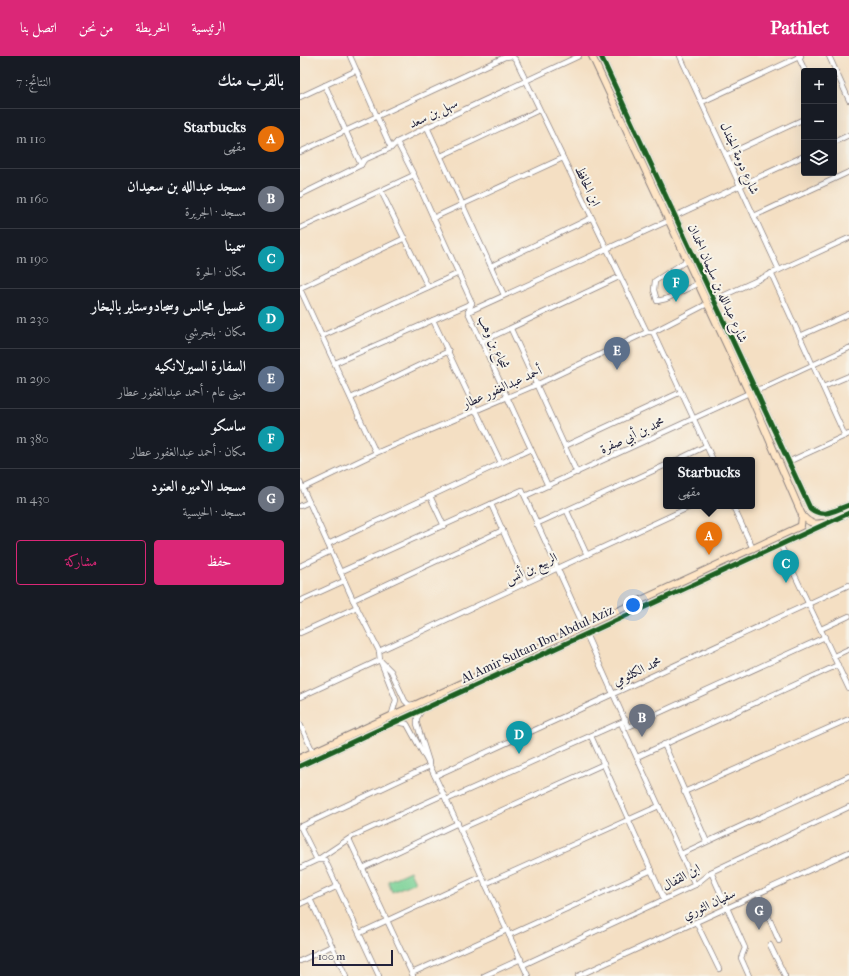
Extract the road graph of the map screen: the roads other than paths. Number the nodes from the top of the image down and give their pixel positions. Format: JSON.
{"nodes":[{"id":1,"x":350,"y":56,"type":"edge"},
{"id":2,"x":506,"y":56,"type":"edge"},
{"id":3,"x":579,"y":56,"type":"edge"},
{"id":4,"x":592,"y":56,"type":"edge"},
{"id":5,"x":602,"y":56,"type":"edge"},
{"id":6,"x":680,"y":56,"type":"edge"},
{"id":7,"x":799,"y":56,"type":"edge"},
{"id":8,"x":829,"y":56,"type":"edge"},
{"id":9,"x":804,"y":68,"type":"edge"},
{"id":10,"x":355,"y":71,"type":"junction"},
{"id":11,"x":526,"y":81,"type":"junction"},
{"id":12,"x":325,"y":85,"type":"junction"},
{"id":13,"x":847,"y":93,"type":"edge"},
{"id":14,"x":300,"y":97,"type":"edge"},
{"id":15,"x":849,"y":100,"type":"edge"},
{"id":16,"x":702,"y":102,"type":"junction"},
{"id":17,"x":539,"y":110,"type":"junction"},
{"id":18,"x":377,"y":116,"type":"junction"},
{"id":19,"x":801,"y":120,"type":"edge"},
{"id":20,"x":427,"y":127,"type":"junction"},
{"id":21,"x":345,"y":131,"type":"junction"},
{"id":22,"x":849,"y":135,"type":"edge"},
{"id":23,"x":837,"y":140,"type":"edge"},
{"id":24,"x":398,"y":142,"type":"junction"},
{"id":25,"x":391,"y":148,"type":"junction"},
{"id":26,"x":300,"y":152,"type":"edge"},
{"id":27,"x":726,"y":155,"type":"junction"},
{"id":28,"x":440,"y":156,"type":"junction"},
{"id":29,"x":801,"y":157,"type":"edge"},
{"id":30,"x":563,"y":158,"type":"junction"},
{"id":31,"x":362,"y":165,"type":"junction"},
{"id":32,"x":849,"y":172,"type":"edge"},
{"id":33,"x":414,"y":175,"type":"junction"},
{"id":34,"x":739,"y":186,"type":"junction"},
{"id":35,"x":381,"y":191,"type":"junction"},
{"id":36,"x":300,"y":195,"type":"edge"},
{"id":37,"x":462,"y":204,"type":"junction"},
{"id":38,"x":675,"y":216,"type":"junction"},
{"id":39,"x":754,"y":216,"type":"junction"},
{"id":40,"x":433,"y":218,"type":"junction"},
{"id":41,"x":591,"y":218,"type":"junction"},
{"id":42,"x":668,"y":221,"type":"junction"},
{"id":43,"x":300,"y":228,"type":"edge"},
{"id":44,"x":405,"y":238,"type":"junction"},
{"id":45,"x":849,"y":238,"type":"edge"},
{"id":46,"x":607,"y":248,"type":"junction"},
{"id":47,"x":686,"y":261,"type":"junction"},
{"id":48,"x":491,"y":266,"type":"junction"},
{"id":49,"x":779,"y":270,"type":"junction"},
{"id":50,"x":458,"y":273,"type":"junction"},
{"id":51,"x":771,"y":273,"type":"junction"},
{"id":52,"x":619,"y":277,"type":"junction"},
{"id":53,"x":697,"y":284,"type":"junction"},
{"id":54,"x":428,"y":287,"type":"junction"},
{"id":55,"x":300,"y":288,"type":"edge"},
{"id":56,"x":504,"y":295,"type":"junction"},
{"id":57,"x":714,"y":300,"type":"junction"},
{"id":58,"x":302,"y":301,"type":"edge"},
{"id":59,"x":472,"y":303,"type":"junction"},
{"id":60,"x":707,"y":304,"type":"junction"},
{"id":61,"x":468,"y":312,"type":"junction"},
{"id":62,"x":849,"y":314,"type":"edge"},
{"id":63,"x":433,"y":320,"type":"junction"},
{"id":64,"x":511,"y":329,"type":"junction"},
{"id":65,"x":647,"y":332,"type":"junction"},
{"id":66,"x":653,"y":332,"type":"junction"},
{"id":67,"x":322,"y":336,"type":"junction"},
{"id":68,"x":800,"y":336,"type":"junction"},
{"id":69,"x":481,"y":342,"type":"junction"},
{"id":70,"x":849,"y":348,"type":"edge"},
{"id":71,"x":449,"y":351,"type":"junction"},
{"id":72,"x":335,"y":363,"type":"junction"},
{"id":73,"x":813,"y":365,"type":"junction"},
{"id":74,"x":849,"y":376,"type":"edge"},
{"id":75,"x":536,"y":385,"type":"junction"},
{"id":76,"x":824,"y":388,"type":"junction"},
{"id":77,"x":755,"y":390,"type":"junction"},
{"id":78,"x":682,"y":392,"type":"junction"},
{"id":79,"x":749,"y":394,"type":"junction"},
{"id":80,"x":507,"y":397,"type":"junction"},
{"id":81,"x":351,"y":398,"type":"junction"},
{"id":82,"x":476,"y":411,"type":"junction"},
{"id":83,"x":694,"y":419,"type":"junction"},
{"id":84,"x":847,"y":435,"type":"edge"},
{"id":85,"x":565,"y":446,"type":"junction"},
{"id":86,"x":706,"y":446,"type":"junction"},
{"id":87,"x":531,"y":449,"type":"junction"},
{"id":88,"x":376,"y":453,"type":"junction"},
{"id":89,"x":683,"y":457,"type":"edge"},
{"id":90,"x":711,"y":457,"type":"edge"},
{"id":91,"x":788,"y":462,"type":"junction"},
{"id":92,"x":501,"y":463,"type":"junction"},
{"id":93,"x":663,"y":466,"type":"edge"},
{"id":94,"x":576,"y":473,"type":"junction"},
{"id":95,"x":300,"y":482,"type":"edge"},
{"id":96,"x":548,"y":486,"type":"junction"},
{"id":97,"x":303,"y":488,"type":"junction"},
{"id":98,"x":430,"y":496,"type":"junction"},
{"id":99,"x":525,"y":496,"type":"junction"},
{"id":100,"x":309,"y":502,"type":"junction"},
{"id":101,"x":491,"y":504,"type":"junction"},
{"id":102,"x":849,"y":504,"type":"edge"},
{"id":103,"x":300,"y":506,"type":"edge"},
{"id":104,"x":810,"y":508,"type":"junction"},
{"id":105,"x":685,"y":509,"type":"edge"},
{"id":106,"x":734,"y":509,"type":"edge"},
{"id":107,"x":567,"y":511,"type":"junction"},
{"id":108,"x":849,"y":513,"type":"edge"},
{"id":109,"x":826,"y":514,"type":"junction"},
{"id":110,"x":802,"y":515,"type":"junction"},
{"id":111,"x":835,"y":519,"type":"junction"},
{"id":112,"x":811,"y":522,"type":"junction"},
{"id":113,"x":536,"y":524,"type":"junction"},
{"id":114,"x":444,"y":526,"type":"junction"},
{"id":115,"x":801,"y":526,"type":"junction"},
{"id":116,"x":503,"y":530,"type":"junction"},
{"id":117,"x":806,"y":532,"type":"junction"},
{"id":118,"x":328,"y":544,"type":"junction"},
{"id":119,"x":780,"y":544,"type":"junction"},
{"id":120,"x":753,"y":549,"type":"junction"},
{"id":121,"x":331,"y":551,"type":"junction"},
{"id":122,"x":587,"y":554,"type":"junction"},
{"id":123,"x":300,"y":566,"type":"edge"},
{"id":124,"x":556,"y":568,"type":"junction"},
{"id":125,"x":340,"y":572,"type":"junction"},
{"id":126,"x":344,"y":581,"type":"junction"},
{"id":127,"x":526,"y":583,"type":"junction"},
{"id":128,"x":849,"y":585,"type":"edge"},
{"id":129,"x":353,"y":600,"type":"junction"},
{"id":130,"x":300,"y":601,"type":"edge"},
{"id":131,"x":808,"y":604,"type":"junction"},
{"id":132,"x":357,"y":607,"type":"junction"},
{"id":133,"x":849,"y":616,"type":"edge"},
{"id":134,"x":821,"y":629,"type":"junction"},
{"id":135,"x":585,"y":630,"type":"junction"},
{"id":136,"x":300,"y":633,"type":"edge"},
{"id":137,"x":825,"y":636,"type":"junction"},
{"id":138,"x":849,"y":649,"type":"edge"},
{"id":139,"x":379,"y":651,"type":"junction"},
{"id":140,"x":834,"y":656,"type":"junction"},
{"id":141,"x":380,"y":660,"type":"junction"},
{"id":142,"x":838,"y":665,"type":"junction"},
{"id":143,"x":849,"y":689,"type":"edge"},
{"id":144,"x":613,"y":694,"type":"junction"},
{"id":145,"x":300,"y":697,"type":"edge"},
{"id":146,"x":417,"y":704,"type":"junction"},
{"id":147,"x":423,"y":709,"type":"junction"},
{"id":148,"x":391,"y":717,"type":"junction"},
{"id":149,"x":849,"y":719,"type":"edge"},
{"id":150,"x":626,"y":720,"type":"junction"},
{"id":151,"x":396,"y":722,"type":"junction"},
{"id":152,"x":621,"y":723,"type":"junction"},
{"id":153,"x":300,"y":724,"type":"edge"},
{"id":154,"x":591,"y":736,"type":"junction"},
{"id":155,"x":664,"y":744,"type":"junction"},
{"id":156,"x":313,"y":752,"type":"junction"},
{"id":157,"x":637,"y":757,"type":"junction"},
{"id":158,"x":300,"y":758,"type":"edge"},
{"id":159,"x":604,"y":764,"type":"junction"},
{"id":160,"x":300,"y":766,"type":"edge"},
{"id":161,"x":430,"y":766,"type":"junction"},
{"id":162,"x":435,"y":776,"type":"junction"},
{"id":163,"x":849,"y":776,"type":"edge"},
{"id":164,"x":684,"y":792,"type":"junction"},
{"id":165,"x":443,"y":795,"type":"junction"},
{"id":166,"x":446,"y":800,"type":"junction"},
{"id":167,"x":659,"y":806,"type":"junction"},
{"id":168,"x":849,"y":807,"type":"edge"},
{"id":169,"x":629,"y":820,"type":"junction"},
{"id":170,"x":458,"y":823,"type":"junction"},
{"id":171,"x":300,"y":827,"type":"edge"},
{"id":172,"x":460,"y":829,"type":"junction"},
{"id":173,"x":349,"y":839,"type":"junction"},
{"id":174,"x":706,"y":840,"type":"junction"},
{"id":175,"x":849,"y":852,"type":"edge"},
{"id":176,"x":681,"y":854,"type":"junction"},
{"id":177,"x":317,"y":860,"type":"junction"},
{"id":178,"x":300,"y":868,"type":"edge"},
{"id":179,"x":363,"y":868,"type":"junction"},
{"id":180,"x":652,"y":870,"type":"junction"},
{"id":181,"x":711,"y":872,"type":"junction"},
{"id":182,"x":482,"y":877,"type":"junction"},
{"id":183,"x":485,"y":884,"type":"junction"},
{"id":184,"x":695,"y":885,"type":"junction"},
{"id":185,"x":338,"y":886,"type":"junction"},
{"id":186,"x":758,"y":893,"type":"junction"},
{"id":187,"x":310,"y":899,"type":"junction"},
{"id":188,"x":664,"y":899,"type":"junction"},
{"id":189,"x":300,"y":904,"type":"edge"},
{"id":190,"x":727,"y":908,"type":"junction"},
{"id":191,"x":387,"y":920,"type":"junction"},
{"id":192,"x":696,"y":922,"type":"junction"},
{"id":193,"x":508,"y":932,"type":"junction"},
{"id":194,"x":360,"y":934,"type":"junction"},
{"id":195,"x":779,"y":941,"type":"dead end"},
{"id":196,"x":770,"y":945,"type":"dead end"},
{"id":197,"x":332,"y":946,"type":"junction"},
{"id":198,"x":521,"y":959,"type":"junction"},
{"id":199,"x":300,"y":961,"type":"edge"},
{"id":200,"x":523,"y":965,"type":"junction"},
{"id":201,"x":719,"y":969,"type":"dead end"},
{"id":202,"x":412,"y":974,"type":"edge"},
{"id":203,"x":346,"y":976,"type":"edge"},
{"id":204,"x":379,"y":976,"type":"edge"},
{"id":205,"x":484,"y":976,"type":"edge"},
{"id":206,"x":528,"y":976,"type":"edge"},
{"id":207,"x":578,"y":976,"type":"edge"},
{"id":208,"x":750,"y":976,"type":"edge"},
{"id":209,"x":785,"y":976,"type":"edge"}],
"edges":[{"from":1,"to":10,"type":"street"},
{"from":2,"to":11,"type":"street","name":"ابن الحافظ"},
{"from":2,"to":18,"type":"street"},
{"from":3,"to":11,"type":"street","name":"سهل بن سعد"},
{"from":4,"to":42,"type":"street","name":"شارع عبدالله بن سليمان الحمدان"},
{"from":5,"to":38,"type":"street","name":"شارع عبدالله بن سليمان الحمدان"},
{"from":6,"to":16,"type":"street","name":"شارع دومة الجندل"},
{"from":7,"to":9,"type":"street"},
{"from":7,"to":16,"type":"street"},
{"from":8,"to":13,"type":"street"},
{"from":10,"to":12,"type":"street"},
{"from":10,"to":18,"type":"street"},
{"from":11,"to":17,"type":"street","name":"ابن الحافظ"},
{"from":11,"to":20,"type":"street","name":"سهل بن سعد"},
{"from":12,"to":14,"type":"street"},
{"from":12,"to":21,"type":"street"},
{"from":13,"to":15,"type":"street"},
{"from":16,"to":27,"type":"street","name":"شارع دومة الجندل"},
{"from":17,"to":28,"type":"street"},
{"from":17,"to":30,"type":"street","name":"ابن الحافظ"},
{"from":18,"to":21,"type":"street"},
{"from":18,"to":25,"type":"street"},
{"from":19,"to":27,"type":"street"},
{"from":20,"to":24,"type":"street","name":"سهل بن سعد"},
{"from":20,"to":28,"type":"street"},
{"from":21,"to":26,"type":"street"},
{"from":21,"to":31,"type":"street"},
{"from":22,"to":23,"type":"street"},
{"from":24,"to":25,"type":"street","name":"سهل بن سعد"},
{"from":24,"to":33,"type":"street","name":"شجاع بن وهب"},
{"from":25,"to":31,"type":"street","name":"سهل بن سعد"},
{"from":27,"to":34,"type":"street","name":"شارع دومة الجندل"},
{"from":28,"to":37,"type":"street"},
{"from":29,"to":34,"type":"street"},
{"from":30,"to":37,"type":"street"},
{"from":30,"to":41,"type":"street","name":"ابن الحافظ"},
{"from":31,"to":36,"type":"street","name":"سهل بن سعد"},
{"from":32,"to":39,"type":"street"},
{"from":33,"to":35,"type":"street"},
{"from":33,"to":40,"type":"street","name":"شجاع بن وهب"},
{"from":34,"to":38,"type":"street"},
{"from":34,"to":39,"type":"street","name":"شارع دومة الجندل"},
{"from":35,"to":43,"type":"street"},
{"from":35,"to":44,"type":"street"},
{"from":37,"to":40,"type":"street"},
{"from":37,"to":48,"type":"street"},
{"from":38,"to":57,"type":"street","name":"شارع عبدالله بن سليمان الحمدان"},
{"from":39,"to":49,"type":"street","name":"شارع دومة الجندل"},
{"from":40,"to":50,"type":"street","name":"شجاع بن وهب"},
{"from":41,"to":46,"type":"street","name":"ابن الحافظ"},
{"from":41,"to":48,"type":"street"},
{"from":42,"to":46,"type":"street"},
{"from":42,"to":47,"type":"street","name":"شارع عبدالله بن سليمان الحمدان"},
{"from":44,"to":54,"type":"street"},
{"from":44,"to":55,"type":"street"},
{"from":45,"to":49,"type":"street"},
{"from":46,"to":52,"type":"street","name":"ابن الحافظ"},
{"from":46,"to":56,"type":"street"},
{"from":47,"to":53,"type":"street","name":"شارع عبدالله بن سليمان الحمدان"},
{"from":47,"to":53,"type":"street"},
{"from":48,"to":56,"type":"street"},
{"from":49,"to":51,"type":"street"},
{"from":50,"to":54,"type":"street"},
{"from":50,"to":59,"type":"street","name":"شجاع بن وهب"},
{"from":51,"to":57,"type":"street"},
{"from":51,"to":68,"type":"street"},
{"from":52,"to":64,"type":"street"},
{"from":52,"to":65,"type":"street","name":"ابن الحافظ"},
{"from":53,"to":60,"type":"street","name":"شارع عبدالله بن سليمان الحمدان"},
{"from":54,"to":67,"type":"street"},
{"from":55,"to":58,"type":"street"},
{"from":56,"to":61,"type":"street"},
{"from":57,"to":77,"type":"street","name":"شارع عبدالله بن سليمان الحمدان"},
{"from":58,"to":67,"type":"street"},
{"from":59,"to":61,"type":"street","name":"شجاع بن وهب"},
{"from":59,"to":63,"type":"street"},
{"from":60,"to":66,"type":"street","name":"أحمد عبدالغفور عطار"},
{"from":60,"to":79,"type":"street","name":"شارع عبدالله بن سليمان الحمدان"},
{"from":61,"to":69,"type":"street","name":"شجاع بن وهب"},
{"from":62,"to":68,"type":"street"},
{"from":63,"to":71,"type":"street"},
{"from":63,"to":72,"type":"street"},
{"from":64,"to":69,"type":"street"},
{"from":64,"to":75,"type":"street"},
{"from":65,"to":66,"type":"street","name":"أحمد عبدالغفور عطار"},
{"from":65,"to":75,"type":"street","name":"أحمد عبدالغفور عطار"},
{"from":66,"to":78,"type":"street"},
{"from":67,"to":72,"type":"street"},
{"from":68,"to":73,"type":"street"},
{"from":69,"to":80,"type":"street","name":"شجاع بن وهب"},
{"from":70,"to":73,"type":"street"},
{"from":71,"to":81,"type":"street"},
{"from":71,"to":82,"type":"street"},
{"from":72,"to":81,"type":"street"},
{"from":73,"to":76,"type":"street"},
{"from":73,"to":77,"type":"street"},
{"from":74,"to":76,"type":"street"},
{"from":75,"to":80,"type":"street","name":"أحمد عبدالغفور عطار"},
{"from":75,"to":85,"type":"street"},
{"from":76,"to":84,"type":"street"},
{"from":77,"to":91,"type":"street","name":"شارع عبدالله بن سليمان الحمدان"},
{"from":78,"to":83,"type":"street"},
{"from":78,"to":85,"type":"street"},
{"from":79,"to":83,"type":"street","name":"محمد بن أبي صفرة"},
{"from":79,"to":110,"type":"street","name":"شارع عبدالله بن سليمان الحمدان"},
{"from":80,"to":82,"type":"street","name":"أحمد عبدالغفور عطار"},
{"from":80,"to":87,"type":"street","name":"شجاع بن وهب"},
{"from":81,"to":88,"type":"street"},
{"from":82,"to":88,"type":"street","name":"أحمد عبدالغفور عطار"},
{"from":82,"to":92,"type":"street"},
{"from":83,"to":86,"type":"street"},
{"from":83,"to":94,"type":"street","name":"محمد بن أبي صفرة"},
{"from":84,"to":91,"type":"street"},
{"from":85,"to":94,"type":"street"},
{"from":86,"to":89,"type":"street"},
{"from":86,"to":90,"type":"street"},
{"from":87,"to":92,"type":"street"},
{"from":87,"to":96,"type":"street","name":"شجاع بن وهب"},
{"from":88,"to":97,"type":"street","name":"أحمد عبدالغفور عطار"},
{"from":91,"to":104,"type":"street","name":"شارع عبدالله بن سليمان الحمدان"},
{"from":92,"to":98,"type":"street"},
{"from":93,"to":107,"type":"street"},
{"from":94,"to":96,"type":"street","name":"محمد بن أبي صفرة"},
{"from":95,"to":97,"type":"street"},
{"from":96,"to":99,"type":"street","name":"محمد بن أبي صفرة"},
{"from":97,"to":100,"type":"street"},
{"from":98,"to":114,"type":"street"},
{"from":98,"to":118,"type":"street"},
{"from":99,"to":101,"type":"street"},
{"from":99,"to":113,"type":"street"},
{"from":100,"to":103,"type":"street"},
{"from":100,"to":118,"type":"street"},
{"from":101,"to":114,"type":"street"},
{"from":101,"to":116,"type":"street"},
{"from":102,"to":109,"type":"street","name":"Al Amir Sultan Ibn Abdul Aziz"},
{"from":104,"to":109,"type":"street"},
{"from":104,"to":110,"type":"street"},
{"from":104,"to":112,"type":"street"},
{"from":105,"to":122,"type":"street","name":"الربيع بن أنس"},
{"from":106,"to":120,"type":"street"},
{"from":107,"to":113,"type":"street"},
{"from":107,"to":122,"type":"street"},
{"from":108,"to":111,"type":"street","name":"Al Amir Sultan Ibn Abdul Aziz"},
{"from":109,"to":112,"type":"street","name":"Al Amir Sultan Ibn Abdul Aziz"},
{"from":110,"to":112,"type":"street"},
{"from":110,"to":115,"type":"street"},
{"from":111,"to":112,"type":"street"},
{"from":111,"to":117,"type":"street","name":"Al Amir Sultan Ibn Abdul Aziz"},
{"from":112,"to":115,"type":"street","name":"Al Amir Sultan Ibn Abdul Aziz"},
{"from":112,"to":117,"type":"street"},
{"from":113,"to":124,"type":"street"},
{"from":114,"to":125,"type":"street"},
{"from":115,"to":120,"type":"street","name":"Al Amir Sultan Ibn Abdul Aziz"},
{"from":116,"to":127,"type":"street"},
{"from":116,"to":129,"type":"street"},
{"from":117,"to":119,"type":"street","name":"Al Amir Sultan Ibn Abdul Aziz"},
{"from":118,"to":121,"type":"street"},
{"from":119,"to":131,"type":"street"},
{"from":119,"to":135,"type":"street","name":"Al Amir Sultan Ibn Abdul Aziz"},
{"from":120,"to":135,"type":"street","name":"Al Amir Sultan Ibn Abdul Aziz"},
{"from":121,"to":123,"type":"street"},
{"from":121,"to":125,"type":"street"},
{"from":122,"to":124,"type":"street","name":"الربيع بن أنس"},
{"from":124,"to":127,"type":"street","name":"الربيع بن أنس"},
{"from":124,"to":135,"type":"street"},
{"from":125,"to":126,"type":"street"},
{"from":126,"to":129,"type":"street"},
{"from":126,"to":130,"type":"street"},
{"from":127,"to":139,"type":"street","name":"الربيع بن أنس"},
{"from":128,"to":131,"type":"street","name":"محمد الكلثومي"},
{"from":129,"to":132,"type":"street"},
{"from":131,"to":134,"type":"street"},
{"from":131,"to":144,"type":"street","name":"محمد الكلثومي"},
{"from":132,"to":136,"type":"street"},
{"from":132,"to":139,"type":"street"},
{"from":133,"to":134,"type":"street"},
{"from":134,"to":137,"type":"street"},
{"from":135,"to":144,"type":"street"},
{"from":135,"to":146,"type":"street","name":"Al Amir Sultan Ibn Abdul Aziz"},
{"from":135,"to":147,"type":"street","name":"Al Amir Sultan Ibn Abdul Aziz"},
{"from":137,"to":140,"type":"street"},
{"from":137,"to":150,"type":"street"},
{"from":138,"to":140,"type":"street"},
{"from":139,"to":141,"type":"street"},
{"from":140,"to":142,"type":"street"},
{"from":141,"to":145,"type":"street"},
{"from":141,"to":146,"type":"street"},
{"from":141,"to":148,"type":"street"},
{"from":142,"to":143,"type":"street"},
{"from":142,"to":155,"type":"street"},
{"from":144,"to":150,"type":"street"},
{"from":144,"to":162,"type":"street","name":"محمد الكلثومي"},
{"from":146,"to":148,"type":"street","name":"Al Amir Sultan Ibn Abdul Aziz"},
{"from":147,"to":151,"type":"street","name":"Al Amir Sultan Ibn Abdul Aziz"},
{"from":147,"to":161,"type":"street"},
{"from":148,"to":156,"type":"street","name":"Al Amir Sultan Ibn Abdul Aziz"},
{"from":149,"to":164,"type":"street"},
{"from":150,"to":152,"type":"street"},
{"from":151,"to":160,"type":"street","name":"Al Amir Sultan Ibn Abdul Aziz"},
{"from":151,"to":161,"type":"street"},
{"from":152,"to":154,"type":"street"},
{"from":152,"to":157,"type":"street"},
{"from":153,"to":156,"type":"street"},
{"from":154,"to":159,"type":"street"},
{"from":154,"to":166,"type":"street"},
{"from":155,"to":157,"type":"street"},
{"from":155,"to":164,"type":"street"},
{"from":156,"to":158,"type":"street","name":"Al Amir Sultan Ibn Abdul Aziz"},
{"from":157,"to":167,"type":"street"},
{"from":159,"to":169,"type":"street"},
{"from":159,"to":172,"type":"street"},
{"from":161,"to":162,"type":"street"},
{"from":161,"to":171,"type":"street"},
{"from":162,"to":165,"type":"street"},
{"from":163,"to":174,"type":"street"},
{"from":164,"to":174,"type":"street"},
{"from":165,"to":166,"type":"street"},
{"from":165,"to":173,"type":"street"},
{"from":166,"to":170,"type":"street"},
{"from":167,"to":169,"type":"street"},
{"from":167,"to":176,"type":"street"},
{"from":168,"to":181,"type":"street","name":"ابن القفال"},
{"from":169,"to":180,"type":"street"},
{"from":169,"to":183,"type":"street"},
{"from":170,"to":172,"type":"street"},
{"from":170,"to":179,"type":"street"},
{"from":171,"to":177,"type":"street"},
{"from":172,"to":182,"type":"street"},
{"from":173,"to":177,"type":"street"},
{"from":173,"to":179,"type":"street"},
{"from":174,"to":176,"type":"street"},
{"from":175,"to":186,"type":"street","name":"سفيان الثوري"},
{"from":176,"to":184,"type":"street"},
{"from":177,"to":178,"type":"street"},
{"from":177,"to":185,"type":"street"},
{"from":179,"to":191,"type":"street"},
{"from":180,"to":188,"type":"street"},
{"from":180,"to":193,"type":"street"},
{"from":181,"to":184,"type":"street","name":"ابن القفال"},
{"from":181,"to":190,"type":"street"},
{"from":182,"to":183,"type":"street"},
{"from":182,"to":191,"type":"street"},
{"from":183,"to":193,"type":"street"},
{"from":184,"to":188,"type":"street","name":"ابن القفال"},
{"from":185,"to":187,"type":"street"},
{"from":185,"to":194,"type":"street"},
{"from":186,"to":190,"type":"street","name":"سفيان الثوري"},
{"from":186,"to":195,"type":"street"},
{"from":187,"to":189,"type":"street"},
{"from":187,"to":197,"type":"street"},
{"from":188,"to":200,"type":"street","name":"ابن القفال"},
{"from":190,"to":192,"type":"street","name":"سفيان الثوري"},
{"from":190,"to":208,"type":"street"},
{"from":191,"to":194,"type":"street"},
{"from":191,"to":202,"type":"street"},
{"from":192,"to":201,"type":"street"},
{"from":192,"to":207,"type":"street","name":"سفيان الثوري"},
{"from":193,"to":198,"type":"street"},
{"from":193,"to":202,"type":"street"},
{"from":194,"to":204,"type":"street"},
{"from":196,"to":209,"type":"street"},
{"from":197,"to":199,"type":"street"},
{"from":197,"to":203,"type":"street"},
{"from":198,"to":200,"type":"street"},
{"from":198,"to":205,"type":"street"},
{"from":200,"to":206,"type":"street"}]}
